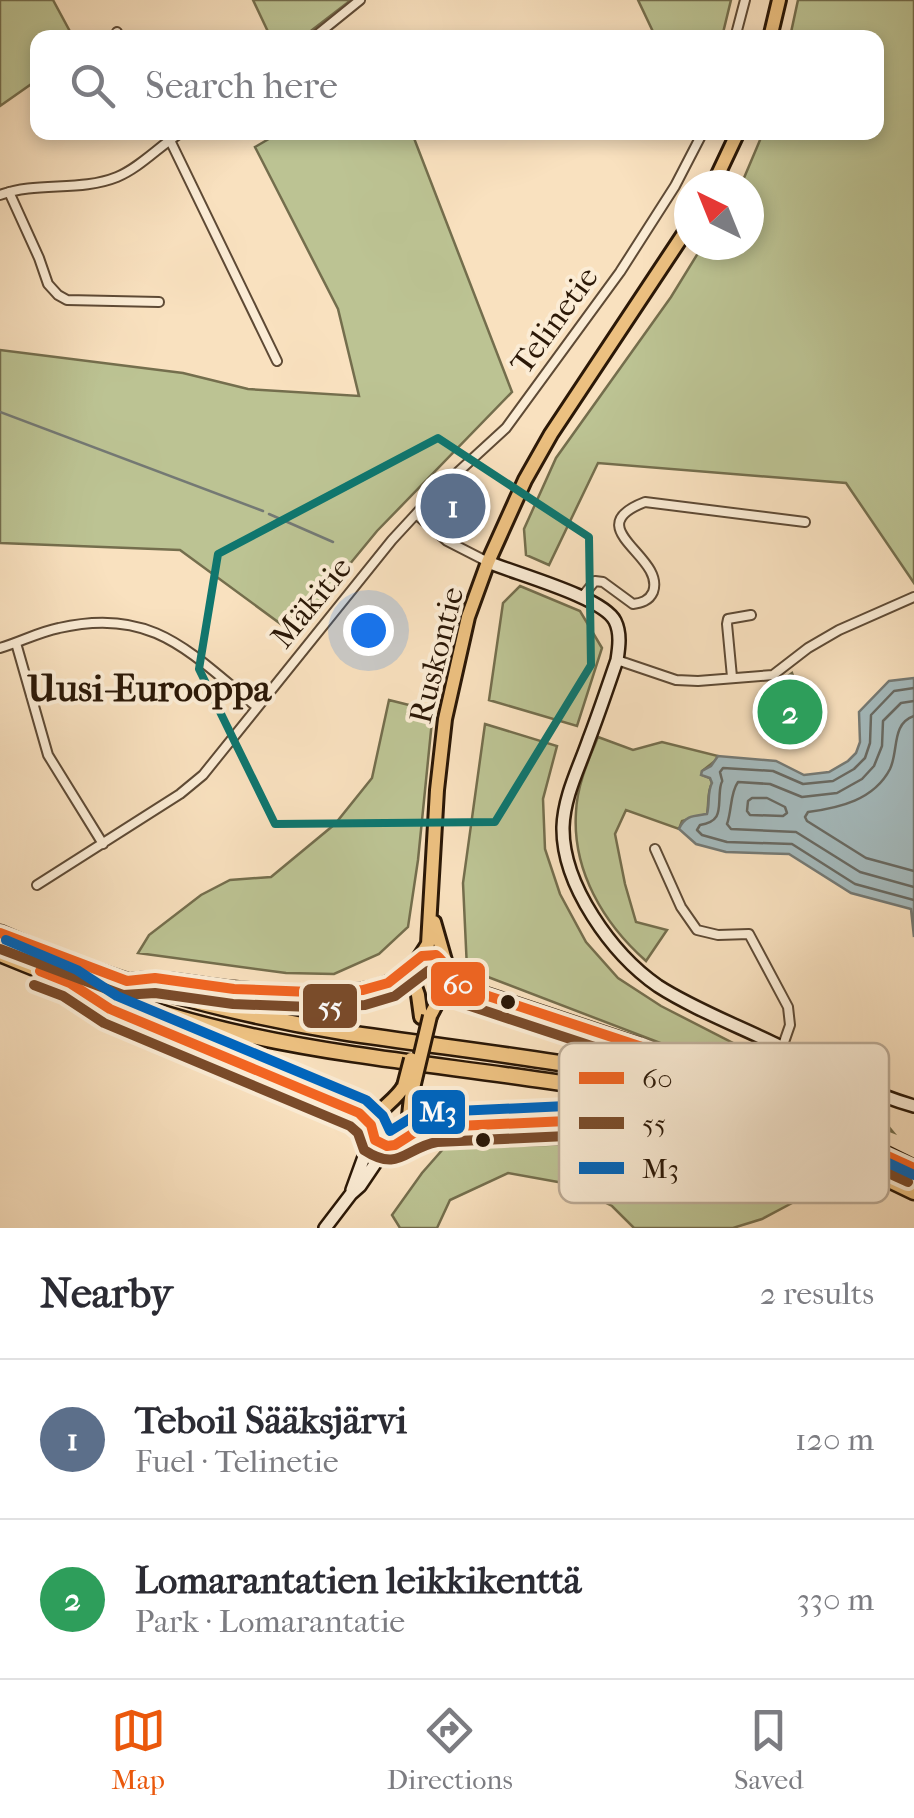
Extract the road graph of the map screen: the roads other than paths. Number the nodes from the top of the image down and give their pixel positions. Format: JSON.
{"nodes":[{"id":1,"x":360,"y":0,"type":"edge"},
{"id":2,"x":745,"y":0,"type":"edge"},
{"id":3,"x":779,"y":0,"type":"edge"},
{"id":4,"x":322,"y":30,"type":"edge"},
{"id":5,"x":737,"y":30,"type":"edge"},
{"id":6,"x":772,"y":30,"type":"edge"},
{"id":7,"x":163,"y":140,"type":"edge"},
{"id":8,"x":170,"y":140,"type":"edge"},
{"id":9,"x":699,"y":140,"type":"edge"},
{"id":10,"x":734,"y":140,"type":"edge"},
{"id":11,"x":720,"y":170,"type":"edge"},
{"id":12,"x":4,"y":194,"type":"edge"},
{"id":13,"x":674,"y":249,"type":"edge"},
{"id":14,"x":158,"y":302,"type":"dead end"},
{"id":15,"x":278,"y":361,"type":"dead end"},
{"id":16,"x":416,"y":514,"type":"junction"},
{"id":17,"x":805,"y":522,"type":"dead end"},
{"id":18,"x":488,"y":562,"type":"junction"},
{"id":19,"x":914,"y":597,"type":"edge"},
{"id":20,"x":581,"y":598,"type":"junction"},
{"id":21,"x":751,"y":614,"type":"dead end"},
{"id":22,"x":16,"y":643,"type":"junction"},
{"id":23,"x":0,"y":648,"type":"edge"},
{"id":24,"x":617,"y":660,"type":"junction"},
{"id":25,"x":732,"y":677,"type":"junction"},
{"id":26,"x":257,"y":706,"type":"junction"},
{"id":27,"x":102,"y":844,"type":"junction"},
{"id":28,"x":655,"y":849,"type":"dead end"},
{"id":29,"x":37,"y":885,"type":"dead end"},
{"id":30,"x":432,"y":914,"type":"junction"},
{"id":31,"x":0,"y":933,"type":"edge"},
{"id":32,"x":0,"y":954,"type":"edge"},
{"id":33,"x":444,"y":960,"type":"junction"},
{"id":34,"x":415,"y":963,"type":"junction"},
{"id":35,"x":450,"y":978,"type":"junction"},
{"id":36,"x":127,"y":981,"type":"junction"},
{"id":37,"x":70,"y":983,"type":"junction"},
{"id":38,"x":426,"y":1017,"type":"junction"},
{"id":39,"x":630,"y":1043,"type":"edge"},
{"id":40,"x":772,"y":1043,"type":"edge"},
{"id":41,"x":784,"y":1043,"type":"edge"},
{"id":42,"x":559,"y":1063,"type":"edge"},
{"id":43,"x":559,"y":1083,"type":"edge"},
{"id":44,"x":408,"y":1087,"type":"junction"},
{"id":45,"x":889,"y":1097,"type":"edge"},
{"id":46,"x":914,"y":1106,"type":"edge"},
{"id":47,"x":559,"y":1122,"type":"edge"},
{"id":48,"x":371,"y":1130,"type":"junction"},
{"id":49,"x":406,"y":1137,"type":"junction"},
{"id":50,"x":387,"y":1146,"type":"junction"},
{"id":51,"x":889,"y":1157,"type":"edge"},
{"id":52,"x":914,"y":1168,"type":"edge"},
{"id":53,"x":889,"y":1181,"type":"edge"},
{"id":54,"x":914,"y":1192,"type":"edge"},
{"id":55,"x":350,"y":1194,"type":"junction"},
{"id":56,"x":324,"y":1228,"type":"edge"}],
"edges":[{"from":1,"to":4,"type":"street"},
{"from":2,"to":5,"type":"street"},
{"from":3,"to":6,"type":"main road"},
{"from":7,"to":12,"type":"street"},
{"from":8,"to":15,"type":"street"},
{"from":9,"to":16,"type":"street","name":"Telinetie"},
{"from":10,"to":11,"type":"main road"},
{"from":12,"to":14,"type":"street"},
{"from":13,"to":18,"type":"main road","name":"Ruskontie"},
{"from":16,"to":18,"type":"street"},
{"from":16,"to":26,"type":"street","name":"Mäkitie"},
{"from":17,"to":20,"type":"street"},
{"from":18,"to":20,"type":"street"},
{"from":18,"to":30,"type":"main road","name":"Ruskontie"},
{"from":19,"to":25,"type":"street"},
{"from":20,"to":24,"type":"street"},
{"from":21,"to":25,"type":"street"},
{"from":22,"to":23,"type":"street"},
{"from":22,"to":26,"type":"street"},
{"from":22,"to":27,"type":"street"},
{"from":24,"to":25,"type":"street"},
{"from":24,"to":40,"type":"street"},
{"from":26,"to":27,"type":"street","name":"Mäkitie"},
{"from":27,"to":29,"type":"street","name":"Mäkitie"},
{"from":28,"to":41,"type":"street"},
{"from":30,"to":33,"type":"main road","name":"Ruskontie"},
{"from":30,"to":34,"type":"main road","name":"Ruskontie"},
{"from":31,"to":36,"type":"highway"},
{"from":32,"to":37,"type":"highway"},
{"from":33,"to":34,"type":"main road"},
{"from":33,"to":35,"type":"main road","name":"Ruskontie"},
{"from":34,"to":36,"type":"highway"},
{"from":34,"to":38,"type":"main road"},
{"from":35,"to":38,"type":"main road"},
{"from":35,"to":39,"type":"highway"},
{"from":36,"to":42,"type":"highway"},
{"from":37,"to":43,"type":"highway"},
{"from":37,"to":48,"type":"highway"},
{"from":38,"to":44,"type":"main road","bridge":true},
{"from":44,"to":48,"type":"main road"},
{"from":44,"to":49,"type":"main road"},
{"from":45,"to":46,"type":"street"},
{"from":47,"to":49,"type":"highway"},
{"from":48,"to":50,"type":"main road"},
{"from":48,"to":55,"type":"street"},
{"from":49,"to":50,"type":"main road"},
{"from":50,"to":55,"type":"street"},
{"from":51,"to":52,"type":"highway"},
{"from":53,"to":54,"type":"highway"},
{"from":55,"to":56,"type":"street"}]}
